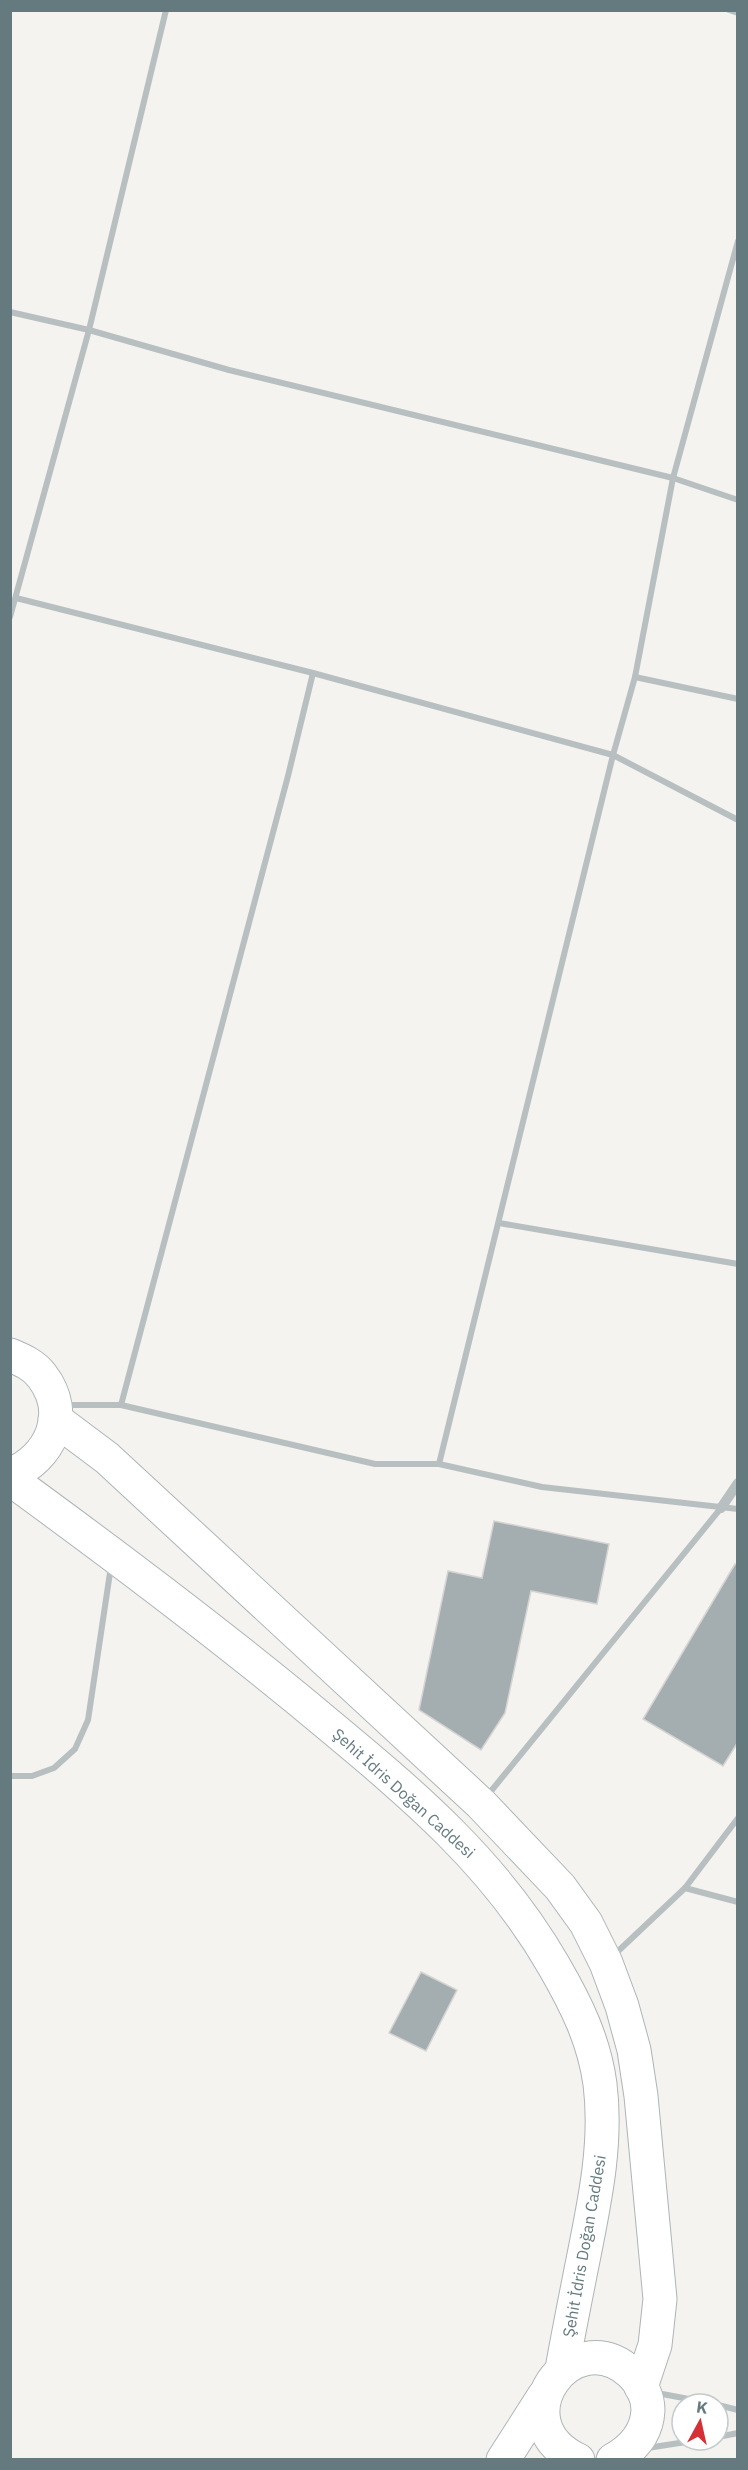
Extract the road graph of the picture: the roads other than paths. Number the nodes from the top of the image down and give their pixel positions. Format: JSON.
{"nodes":[{"id":1,"x":166,"y":10,"type":"edge"},
{"id":2,"x":729,"y":10,"type":"edge"},
{"id":3,"x":738,"y":13,"type":"edge"},
{"id":4,"x":738,"y":241,"type":"edge"},
{"id":5,"x":10,"y":312,"type":"edge"},
{"id":6,"x":89,"y":330,"type":"junction"},
{"id":7,"x":672,"y":478,"type":"junction"},
{"id":8,"x":738,"y":501,"type":"edge"},
{"id":9,"x":16,"y":598,"type":"junction"},
{"id":10,"x":10,"y":617,"type":"edge"},
{"id":11,"x":313,"y":673,"type":"junction"},
{"id":12,"x":635,"y":677,"type":"junction"},
{"id":13,"x":738,"y":699,"type":"edge"},
{"id":14,"x":613,"y":755,"type":"junction"},
{"id":15,"x":738,"y":820,"type":"edge"},
{"id":16,"x":499,"y":1223,"type":"junction"},
{"id":17,"x":738,"y":1264,"type":"edge"},
{"id":18,"x":10,"y":1355,"type":"edge"},
{"id":19,"x":121,"y":1405,"type":"junction"},
{"id":20,"x":55,"y":1412,"type":"junction"},
{"id":21,"x":439,"y":1464,"type":"junction"},
{"id":22,"x":10,"y":1477,"type":"edge"},
{"id":23,"x":738,"y":1483,"type":"edge"},
{"id":24,"x":722,"y":1508,"type":"junction"},
{"id":25,"x":738,"y":1509,"type":"edge"},
{"id":26,"x":113,"y":1554,"type":"junction"},
{"id":27,"x":10,"y":1776,"type":"edge"},
{"id":28,"x":481,"y":1804,"type":"junction"},
{"id":29,"x":738,"y":1818,"type":"edge"},
{"id":30,"x":686,"y":1888,"type":"junction"},
{"id":31,"x":738,"y":1902,"type":"edge"},
{"id":32,"x":606,"y":1963,"type":"junction"},
{"id":33,"x":562,"y":2369,"type":"junction"},
{"id":34,"x":643,"y":2389,"type":"junction"},
{"id":35,"x":670,"y":2394,"type":"edge"},
{"id":36,"x":544,"y":2396,"type":"junction"},
{"id":37,"x":670,"y":2446,"type":"edge"},
{"id":38,"x":620,"y":2455,"type":"edge"},
{"id":39,"x":503,"y":2460,"type":"edge"},
{"id":40,"x":578,"y":2460,"type":"edge"}],
"edges":[{"from":1,"to":6,"type":"street"},
{"from":2,"to":3,"type":"street"},
{"from":4,"to":7,"type":"street"},
{"from":5,"to":6,"type":"street"},
{"from":6,"to":7,"type":"street"},
{"from":6,"to":9,"type":"street"},
{"from":7,"to":8,"type":"street"},
{"from":7,"to":12,"type":"street"},
{"from":9,"to":10,"type":"street"},
{"from":9,"to":11,"type":"street"},
{"from":11,"to":14,"type":"street"},
{"from":11,"to":19,"type":"street"},
{"from":12,"to":13,"type":"street"},
{"from":12,"to":14,"type":"street"},
{"from":14,"to":15,"type":"street"},
{"from":14,"to":16,"type":"street"},
{"from":16,"to":17,"type":"street"},
{"from":16,"to":21,"type":"street"},
{"from":18,"to":20,"type":"main road"},
{"from":19,"to":20,"type":"street"},
{"from":19,"to":21,"type":"street"},
{"from":20,"to":22,"type":"main road"},
{"from":20,"to":28,"type":"main road"},
{"from":21,"to":24,"type":"street"},
{"from":22,"to":26,"type":"main road","name":"Şehit İdris Doğan Caddesi"},
{"from":23,"to":24,"type":"street"},
{"from":24,"to":25,"type":"street"},
{"from":24,"to":28,"type":"street"},
{"from":26,"to":27,"type":"street"},
{"from":26,"to":33,"type":"main road","name":"Şehit İdris Doğan Caddesi"},
{"from":28,"to":32,"type":"main road"},
{"from":29,"to":30,"type":"street"},
{"from":30,"to":31,"type":"street"},
{"from":30,"to":32,"type":"street"},
{"from":32,"to":34,"type":"main road"},
{"from":33,"to":34,"type":"main road"},
{"from":33,"to":36,"type":"main road"},
{"from":34,"to":35,"type":"street"},
{"from":34,"to":38,"type":"main road"},
{"from":36,"to":39,"type":"main road"},
{"from":36,"to":40,"type":"main road"},
{"from":37,"to":38,"type":"street"}]}
